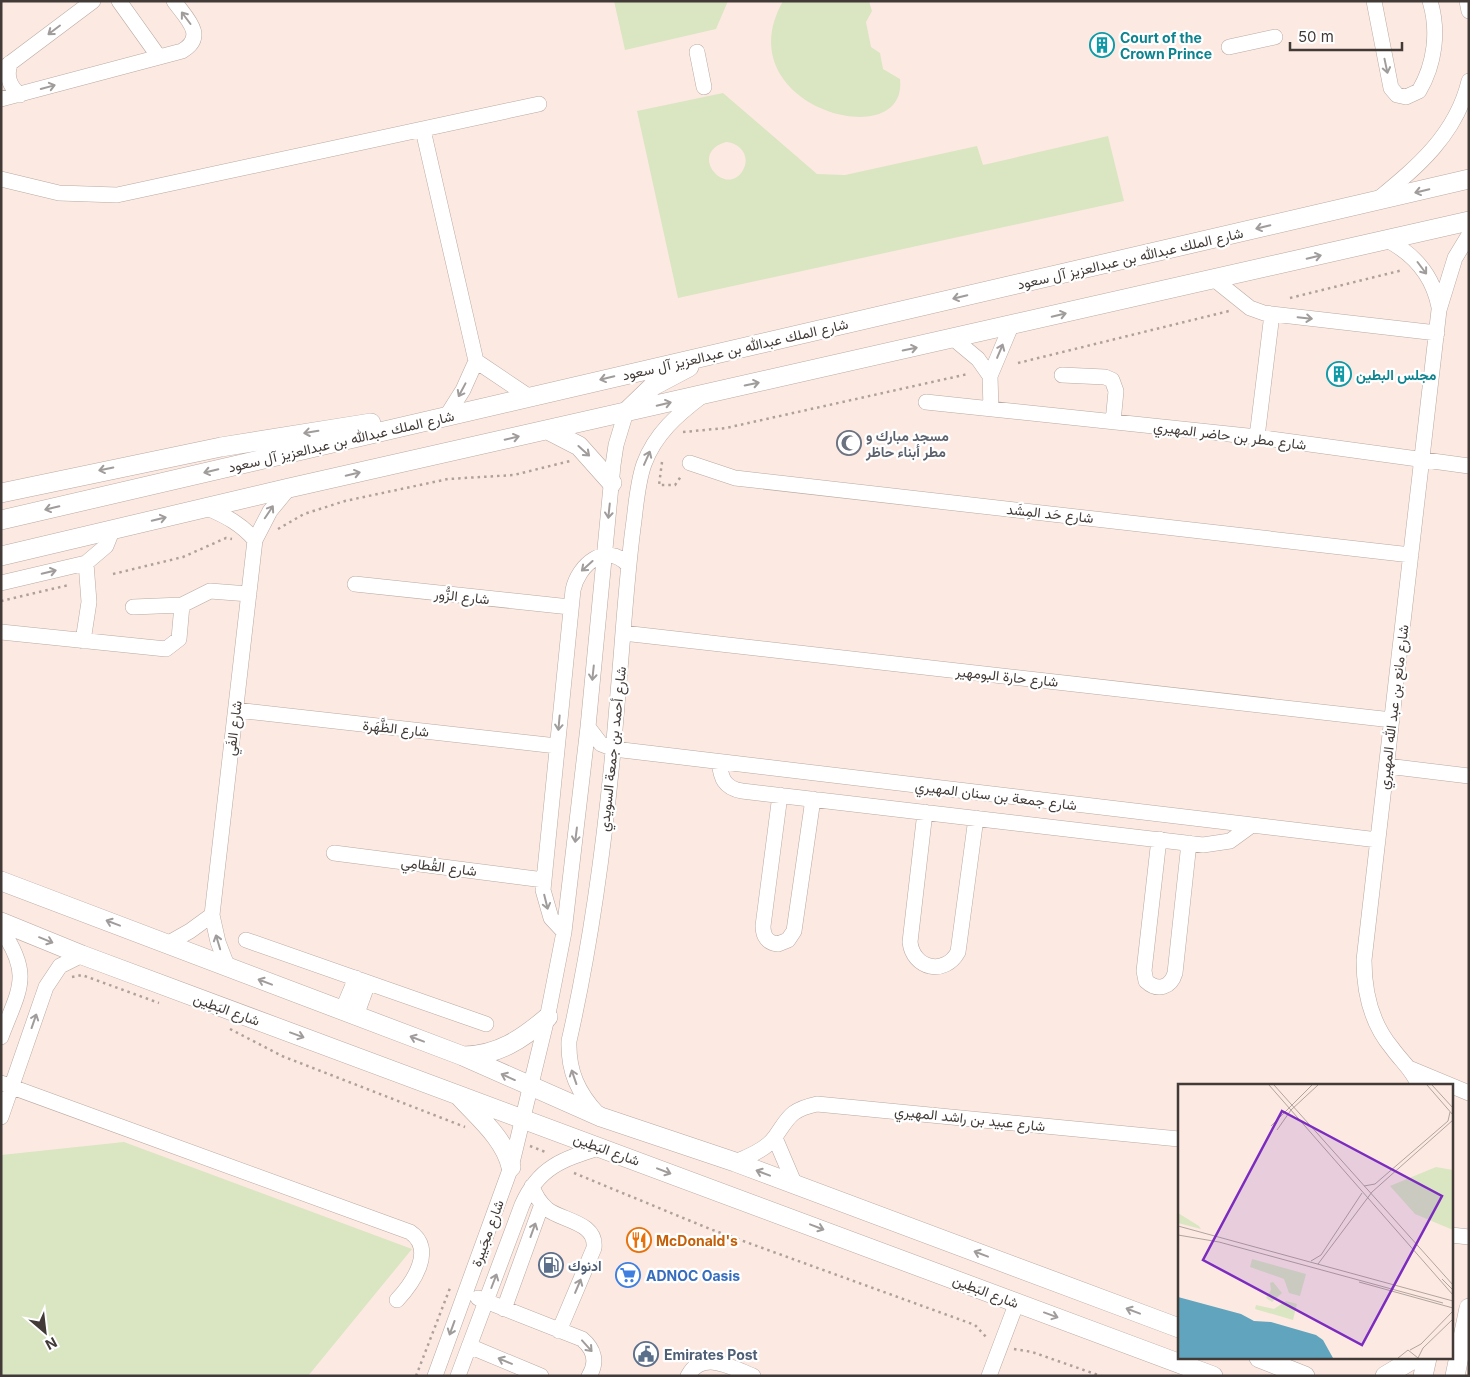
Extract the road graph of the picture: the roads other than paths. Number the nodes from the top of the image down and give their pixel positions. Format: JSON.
{"nodes":[{"id":1,"x":93,"y":1,"type":"edge"},
{"id":2,"x":119,"y":1,"type":"edge"},
{"id":3,"x":174,"y":1,"type":"edge"},
{"id":4,"x":1374,"y":1,"type":"edge"},
{"id":5,"x":1430,"y":1,"type":"edge"},
{"id":6,"x":1467,"y":1,"type":"edge"},
{"id":7,"x":1469,"y":11,"type":"edge"},
{"id":8,"x":1275,"y":37,"type":"dead end"},
{"id":9,"x":1229,"y":47,"type":"dead end"},
{"id":10,"x":697,"y":52,"type":"dead end"},
{"id":11,"x":159,"y":57,"type":"junction"},
{"id":12,"x":6,"y":66,"type":"edge"},
{"id":13,"x":1469,"y":81,"type":"edge"},
{"id":14,"x":704,"y":87,"type":"dead end"},
{"id":15,"x":20,"y":95,"type":"junction"},
{"id":16,"x":1,"y":100,"type":"edge"},
{"id":17,"x":539,"y":104,"type":"dead end"},
{"id":18,"x":423,"y":130,"type":"junction"},
{"id":19,"x":1,"y":179,"type":"edge"},
{"id":20,"x":1469,"y":179,"type":"edge"},
{"id":21,"x":1374,"y":202,"type":"junction"},
{"id":22,"x":1469,"y":221,"type":"edge"},
{"id":23,"x":1469,"y":235,"type":"edge"},
{"id":24,"x":1386,"y":240,"type":"junction"},
{"id":25,"x":1215,"y":280,"type":"junction"},
{"id":26,"x":1440,"y":310,"type":"junction"},
{"id":27,"x":1272,"y":314,"type":"junction"},
{"id":28,"x":1011,"y":326,"type":"junction"},
{"id":29,"x":1437,"y":332,"type":"junction"},
{"id":30,"x":954,"y":339,"type":"junction"},
{"id":31,"x":722,"y":352,"type":"junction"},
{"id":32,"x":476,"y":361,"type":"junction"},
{"id":33,"x":1062,"y":375,"type":"dead end"},
{"id":34,"x":990,"y":376,"type":"junction"},
{"id":35,"x":704,"y":395,"type":"junction"},
{"id":36,"x":528,"y":396,"type":"junction"},
{"id":37,"x":926,"y":402,"type":"dead end"},
{"id":38,"x":991,"y":409,"type":"junction"},
{"id":39,"x":626,"y":412,"type":"junction"},
{"id":40,"x":446,"y":417,"type":"junction"},
{"id":41,"x":1113,"y":422,"type":"junction"},
{"id":42,"x":548,"y":430,"type":"junction"},
{"id":43,"x":1257,"y":437,"type":"junction"},
{"id":44,"x":1423,"y":460,"type":"junction"},
{"id":45,"x":690,"y":463,"type":"road end"},
{"id":46,"x":1469,"y":466,"type":"edge"},
{"id":47,"x":612,"y":483,"type":"junction"},
{"id":48,"x":288,"y":488,"type":"junction"},
{"id":49,"x":4,"y":489,"type":"edge"},
{"id":50,"x":207,"y":508,"type":"junction"},
{"id":51,"x":1,"y":520,"type":"edge"},
{"id":52,"x":112,"y":531,"type":"junction"},
{"id":53,"x":255,"y":540,"type":"junction"},
{"id":54,"x":605,"y":555,"type":"junction"},
{"id":55,"x":1411,"y":555,"type":"junction"},
{"id":56,"x":1,"y":556,"type":"edge"},
{"id":57,"x":86,"y":563,"type":"junction"},
{"id":58,"x":628,"y":565,"type":"junction"},
{"id":59,"x":1,"y":583,"type":"edge"},
{"id":60,"x":354,"y":584,"type":"dead end"},
{"id":61,"x":249,"y":594,"type":"junction"},
{"id":62,"x":182,"y":605,"type":"junction"},
{"id":63,"x":133,"y":607,"type":"dead end"},
{"id":64,"x":570,"y":608,"type":"junction"},
{"id":65,"x":1,"y":632,"type":"edge"},
{"id":66,"x":623,"y":633,"type":"junction"},
{"id":67,"x":84,"y":641,"type":"junction"},
{"id":68,"x":236,"y":710,"type":"junction"},
{"id":69,"x":1392,"y":720,"type":"junction"},
{"id":70,"x":588,"y":727,"type":"junction"},
{"id":71,"x":557,"y":746,"type":"junction"},
{"id":72,"x":614,"y":749,"type":"junction"},
{"id":73,"x":719,"y":762,"type":"junction"},
{"id":74,"x":1387,"y":766,"type":"junction"},
{"id":75,"x":1469,"y":776,"type":"edge"},
{"id":76,"x":780,"y":795,"type":"junction"},
{"id":77,"x":813,"y":799,"type":"junction"},
{"id":78,"x":925,"y":812,"type":"junction"},
{"id":79,"x":976,"y":818,"type":"junction"},
{"id":80,"x":1252,"y":825,"type":"junction"},
{"id":81,"x":1159,"y":840,"type":"junction"},
{"id":82,"x":1378,"y":840,"type":"junction"},
{"id":83,"x":1189,"y":843,"type":"junction"},
{"id":84,"x":334,"y":853,"type":"dead end"},
{"id":85,"x":544,"y":880,"type":"junction"},
{"id":86,"x":1,"y":881,"type":"edge"},
{"id":87,"x":212,"y":915,"type":"junction"},
{"id":88,"x":1,"y":922,"type":"edge"},
{"id":89,"x":1,"y":929,"type":"edge"},
{"id":90,"x":564,"y":932,"type":"junction"},
{"id":91,"x":246,"y":940,"type":"dead end"},
{"id":92,"x":167,"y":944,"type":"junction"},
{"id":93,"x":82,"y":955,"type":"junction"},
{"id":94,"x":228,"y":968,"type":"junction"},
{"id":95,"x":362,"y":981,"type":"junction"},
{"id":96,"x":349,"y":1014,"type":"junction"},
{"id":97,"x":548,"y":1016,"type":"junction"},
{"id":98,"x":573,"y":1023,"type":"junction"},
{"id":99,"x":486,"y":1024,"type":"dead end"},
{"id":100,"x":1,"y":1037,"type":"edge"},
{"id":101,"x":1,"y":1041,"type":"edge"},
{"id":102,"x":24,"y":1050,"type":"junction"},
{"id":103,"x":463,"y":1056,"type":"junction"},
{"id":104,"x":1411,"y":1069,"type":"junction"},
{"id":105,"x":1418,"y":1084,"type":"edge"},
{"id":106,"x":1447,"y":1084,"type":"edge"},
{"id":107,"x":6,"y":1085,"type":"edge"},
{"id":108,"x":1452,"y":1086,"type":"edge"},
{"id":109,"x":531,"y":1087,"type":"junction"},
{"id":110,"x":1469,"y":1093,"type":"edge"},
{"id":111,"x":459,"y":1095,"type":"junction"},
{"id":112,"x":1452,"y":1098,"type":"edge"},
{"id":113,"x":1,"y":1117,"type":"edge"},
{"id":114,"x":601,"y":1117,"type":"junction"},
{"id":115,"x":524,"y":1118,"type":"junction"},
{"id":116,"x":775,"y":1138,"type":"junction"},
{"id":117,"x":1178,"y":1139,"type":"edge"},
{"id":118,"x":602,"y":1147,"type":"junction"},
{"id":119,"x":735,"y":1162,"type":"junction"},
{"id":120,"x":511,"y":1167,"type":"junction"},
{"id":121,"x":795,"y":1185,"type":"junction"},
{"id":122,"x":532,"y":1186,"type":"junction"},
{"id":123,"x":542,"y":1204,"type":"junction"},
{"id":124,"x":1452,"y":1235,"type":"edge"},
{"id":125,"x":1469,"y":1237,"type":"edge"},
{"id":126,"x":468,"y":1285,"type":"junction"},
{"id":127,"x":398,"y":1300,"type":"dead end"},
{"id":128,"x":486,"y":1302,"type":"junction"},
{"id":129,"x":1017,"y":1302,"type":"junction"},
{"id":130,"x":1469,"y":1308,"type":"edge"},
{"id":131,"x":504,"y":1309,"type":"junction"},
{"id":132,"x":1178,"y":1328,"type":"edge"},
{"id":133,"x":559,"y":1331,"type":"junction"},
{"id":134,"x":469,"y":1346,"type":"junction"},
{"id":135,"x":1264,"y":1360,"type":"edge"},
{"id":136,"x":1412,"y":1360,"type":"edge"},
{"id":137,"x":1427,"y":1360,"type":"edge"},
{"id":138,"x":1456,"y":1375,"type":"edge"},
{"id":139,"x":435,"y":1376,"type":"edge"},
{"id":140,"x":458,"y":1376,"type":"edge"},
{"id":141,"x":541,"y":1376,"type":"edge"},
{"id":142,"x":589,"y":1376,"type":"edge"},
{"id":143,"x":688,"y":1376,"type":"edge"},
{"id":144,"x":753,"y":1376,"type":"edge"},
{"id":145,"x":989,"y":1376,"type":"edge"},
{"id":146,"x":1213,"y":1376,"type":"edge"},
{"id":147,"x":1305,"y":1376,"type":"edge"},
{"id":148,"x":1385,"y":1376,"type":"edge"},
{"id":149,"x":1423,"y":1376,"type":"edge"}],
"edges":[{"from":1,"to":12,"type":"street","one_way":true},
{"from":2,"to":11,"type":"street"},
{"from":11,"to":3,"type":"street","one_way":true},
{"from":4,"to":5,"type":"street","one_way":true},
{"from":6,"to":7,"type":"street"},
{"from":8,"to":9,"type":"street"},
{"from":10,"to":14,"type":"street"},
{"from":15,"to":11,"type":"street","one_way":true},
{"from":12,"to":15,"type":"street"},
{"from":13,"to":21,"type":"street"},
{"from":15,"to":16,"type":"street"},
{"from":17,"to":18,"type":"street"},
{"from":18,"to":19,"type":"street"},
{"from":18,"to":32,"type":"street"},
{"from":20,"to":21,"type":"main road","name":"شارع الملك عبدالله بن عبدالعزيز آل سعود","one_way":true},
{"from":21,"to":31,"type":"main road","name":"شارع الملك عبدالله بن عبدالعزيز آل سعود","one_way":true},
{"from":22,"to":24,"type":"main road"},
{"from":23,"to":26,"type":"street","name":"شارع مانع بن عبد الله المهيري"},
{"from":25,"to":24,"type":"main road","one_way":true},
{"from":24,"to":26,"type":"street","name":"شارع مانع بن عبد الله المهيري","one_way":true},
{"from":25,"to":27,"type":"street"},
{"from":28,"to":25,"type":"main road","one_way":true},
{"from":26,"to":29,"type":"street","name":"شارع مانع بن عبد الله المهيري"},
{"from":27,"to":29,"type":"street","one_way":true},
{"from":27,"to":43,"type":"street"},
{"from":28,"to":30,"type":"main road"},
{"from":34,"to":28,"type":"street","one_way":true},
{"from":29,"to":44,"type":"street","name":"شارع مانع بن عبد الله المهيري"},
{"from":30,"to":34,"type":"street"},
{"from":35,"to":30,"type":"main road","one_way":true},
{"from":31,"to":36,"type":"main road","name":"شارع الملك عبدالله بن عبدالعزيز آل سعود","one_way":true},
{"from":31,"to":39,"type":"main road"},
{"from":32,"to":36,"type":"street"},
{"from":32,"to":40,"type":"street","one_way":true},
{"from":33,"to":41,"type":"street"},
{"from":34,"to":38,"type":"street"},
{"from":39,"to":35,"type":"main road","one_way":true},
{"from":58,"to":35,"type":"street","name":"شارع أحمد بن جمعة السويدي","one_way":true},
{"from":36,"to":40,"type":"main road","name":"شارع الملك عبدالله بن عبدالعزيز آل سعود"},
{"from":37,"to":38,"type":"street","name":"شارع مطر بن حاضر المهيري"},
{"from":38,"to":41,"type":"street","name":"شارع مطر بن حاضر المهيري"},
{"from":39,"to":42,"type":"main road"},
{"from":39,"to":47,"type":"street","name":"شارع أحمد بن جمعة السويدي"},
{"from":40,"to":49,"type":"main road","one_way":true},
{"from":40,"to":51,"type":"main road","name":"شارع الملك عبدالله بن عبدالعزيز آل سعود","one_way":true},
{"from":41,"to":43,"type":"street","name":"شارع مطر بن حاضر المهيري"},
{"from":42,"to":47,"type":"main road","one_way":true},
{"from":48,"to":42,"type":"main road","one_way":true},
{"from":43,"to":44,"type":"street","name":"شارع مطر بن حاضر المهيري"},
{"from":44,"to":46,"type":"street","name":"شارع مطر بن حاضر المهيري"},
{"from":44,"to":55,"type":"street","name":"شارع مانع بن عبد الله المهيري"},
{"from":45,"to":55,"type":"street","name":"شارع حَد المِشَد"},
{"from":47,"to":54,"type":"street","name":"شارع أحمد بن جمعة السويدي","one_way":true},
{"from":48,"to":50,"type":"main road"},
{"from":53,"to":48,"type":"street","name":"شارع الفَي","one_way":true},
{"from":52,"to":50,"type":"main road","one_way":true},
{"from":50,"to":53,"type":"street"},
{"from":52,"to":56,"type":"main road"},
{"from":52,"to":57,"type":"street"},
{"from":53,"to":61,"type":"street","name":"شارع الفَي"},
{"from":54,"to":58,"type":"street"},
{"from":54,"to":64,"type":"street","one_way":true},
{"from":54,"to":70,"type":"street","name":"شارع أحمد بن جمعة السويدي","one_way":true},
{"from":55,"to":69,"type":"street","name":"شارع مانع بن عبد الله المهيري"},
{"from":59,"to":57,"type":"street","one_way":true},
{"from":57,"to":67,"type":"street"},
{"from":58,"to":66,"type":"street","name":"شارع أحمد بن جمعة السويدي"},
{"from":60,"to":64,"type":"street","name":"شارع الزُّور"},
{"from":61,"to":62,"type":"street"},
{"from":61,"to":68,"type":"street","name":"شارع الفَي"},
{"from":62,"to":63,"type":"street"},
{"from":62,"to":67,"type":"street"},
{"from":64,"to":71,"type":"street","one_way":true},
{"from":65,"to":67,"type":"street"},
{"from":66,"to":69,"type":"street","name":"شارع حارة البومهير"},
{"from":66,"to":72,"type":"street","name":"شارع أحمد بن جمعة السويدي"},
{"from":68,"to":71,"type":"street","name":"شارع الظَّهَرة"},
{"from":68,"to":87,"type":"street","name":"شارع الفَي"},
{"from":69,"to":74,"type":"street","name":"شارع مانع بن عبد الله المهيري"},
{"from":70,"to":72,"type":"street"},
{"from":70,"to":90,"type":"street","name":"شارع أحمد بن جمعة السويدي","one_way":true},
{"from":71,"to":85,"type":"street"},
{"from":72,"to":73,"type":"street","name":"شارع جمعة بن سنان المهيري"},
{"from":72,"to":98,"type":"street","name":"شارع أحمد بن جمعة السويدي"},
{"from":73,"to":76,"type":"street"},
{"from":73,"to":80,"type":"street","name":"شارع جمعة بن سنان المهيري"},
{"from":74,"to":75,"type":"street"},
{"from":74,"to":82,"type":"street","name":"شارع مانع بن عبد الله المهيري"},
{"from":76,"to":77,"type":"street"},
{"from":76,"to":77,"type":"street"},
{"from":77,"to":78,"type":"street"},
{"from":78,"to":79,"type":"street"},
{"from":78,"to":79,"type":"street","name":"شارع جمعة بن سنان المهيري"},
{"from":79,"to":81,"type":"street"},
{"from":80,"to":82,"type":"street","name":"شارع جمعة بن سنان المهيري"},
{"from":80,"to":83,"type":"street"},
{"from":81,"to":83,"type":"street"},
{"from":81,"to":83,"type":"street"},
{"from":82,"to":104,"type":"street","name":"شارع مانع بن عبد الله المهيري"},
{"from":84,"to":85,"type":"street","name":"شارع القُطامِي"},
{"from":85,"to":90,"type":"street","one_way":true},
{"from":92,"to":86,"type":"main road","name":"شارع البَطِين","one_way":true},
{"from":87,"to":92,"type":"street"},
{"from":94,"to":87,"type":"street","name":"شارع الفَي","one_way":true},
{"from":88,"to":93,"type":"main road","name":"شارع البَطِين","one_way":true},
{"from":89,"to":100,"type":"street"},
{"from":90,"to":97,"type":"street","name":"شارع أحمد بن جمعة السويدي"},
{"from":91,"to":95,"type":"street"},
{"from":92,"to":94,"type":"main road","name":"شارع البَطِين"},
{"from":102,"to":93,"type":"street","one_way":true},
{"from":93,"to":111,"type":"main road","name":"شارع البَطِين","one_way":true},
{"from":96,"to":94,"type":"main road","name":"شارع البَطِين","one_way":true},
{"from":95,"to":96,"type":"street"},
{"from":95,"to":99,"type":"street"},
{"from":103,"to":96,"type":"main road","name":"شارع البَطِين","one_way":true},
{"from":97,"to":98,"type":"street"},
{"from":97,"to":103,"type":"main road"},
{"from":97,"to":109,"type":"street","name":"شارع أحمد بن جمعة السويدي"},
{"from":114,"to":98,"type":"street","name":"شارع أحمد بن جمعة السويدي","one_way":true},
{"from":101,"to":102,"type":"street"},
{"from":102,"to":107,"type":"street"},
{"from":109,"to":103,"type":"main road","name":"شارع البَطِين","one_way":true},
{"from":104,"to":105,"type":"street","name":"شارع مانع بن عبد الله المهيري"},
{"from":104,"to":106,"type":"street","name":"شارع مانع بن عبد الله المهيري"},
{"from":107,"to":113,"type":"street"},
{"from":107,"to":127,"type":"street"},
{"from":108,"to":110,"type":"street","name":"شارع مانع بن عبد الله المهيري"},
{"from":109,"to":114,"type":"main road","name":"شارع البَطِين"},
{"from":109,"to":115,"type":"street","name":"شارع مجَيبرة"},
{"from":110,"to":112,"type":"street"},
{"from":111,"to":115,"type":"main road","name":"شارع البَطِين"},
{"from":111,"to":120,"type":"main road"},
{"from":114,"to":119,"type":"main road","name":"شارع البَطِين"},
{"from":115,"to":118,"type":"main road","name":"شارع البَطِين"},
{"from":115,"to":120,"type":"street","name":"شارع مجَيبرة"},
{"from":116,"to":117,"type":"street","name":"شارع عبيد بن راشد المهيري"},
{"from":116,"to":119,"type":"street","name":"شارع عبيد بن راشد المهيري"},
{"from":116,"to":121,"type":"street"},
{"from":118,"to":122,"type":"street","name":"شارع مجَيبرة"},
{"from":118,"to":129,"type":"main road","name":"شارع البَطِين","one_way":true},
{"from":121,"to":119,"type":"main road","name":"شارع البَطِين","one_way":true},
{"from":120,"to":126,"type":"street","name":"شارع مجَيبرة"},
{"from":132,"to":121,"type":"main road","name":"شارع البَطِين","one_way":true},
{"from":122,"to":123,"type":"street"},
{"from":128,"to":122,"type":"street","name":"شارع مجَيبرة","one_way":true},
{"from":131,"to":123,"type":"street","one_way":true},
{"from":133,"to":123,"type":"street","one_way":true},
{"from":124,"to":125,"type":"street"},
{"from":126,"to":128,"type":"street"},
{"from":126,"to":139,"type":"street","name":"شارع مجَيبرة","one_way":true},
{"from":128,"to":131,"type":"street"},
{"from":128,"to":134,"type":"street","name":"شارع مجَيبرة"},
{"from":129,"to":145,"type":"street"},
{"from":129,"to":146,"type":"main road","name":"شارع البَطِين","one_way":true},
{"from":130,"to":138,"type":"main road"},
{"from":131,"to":133,"type":"street"},
{"from":133,"to":142,"type":"street","one_way":true},
{"from":134,"to":140,"type":"street","name":"شارع مجَيبرة"},
{"from":141,"to":134,"type":"street","one_way":true},
{"from":135,"to":147,"type":"main road"},
{"from":136,"to":148,"type":"main road"},
{"from":137,"to":149,"type":"main road"},
{"from":143,"to":144,"type":"street"}]}
